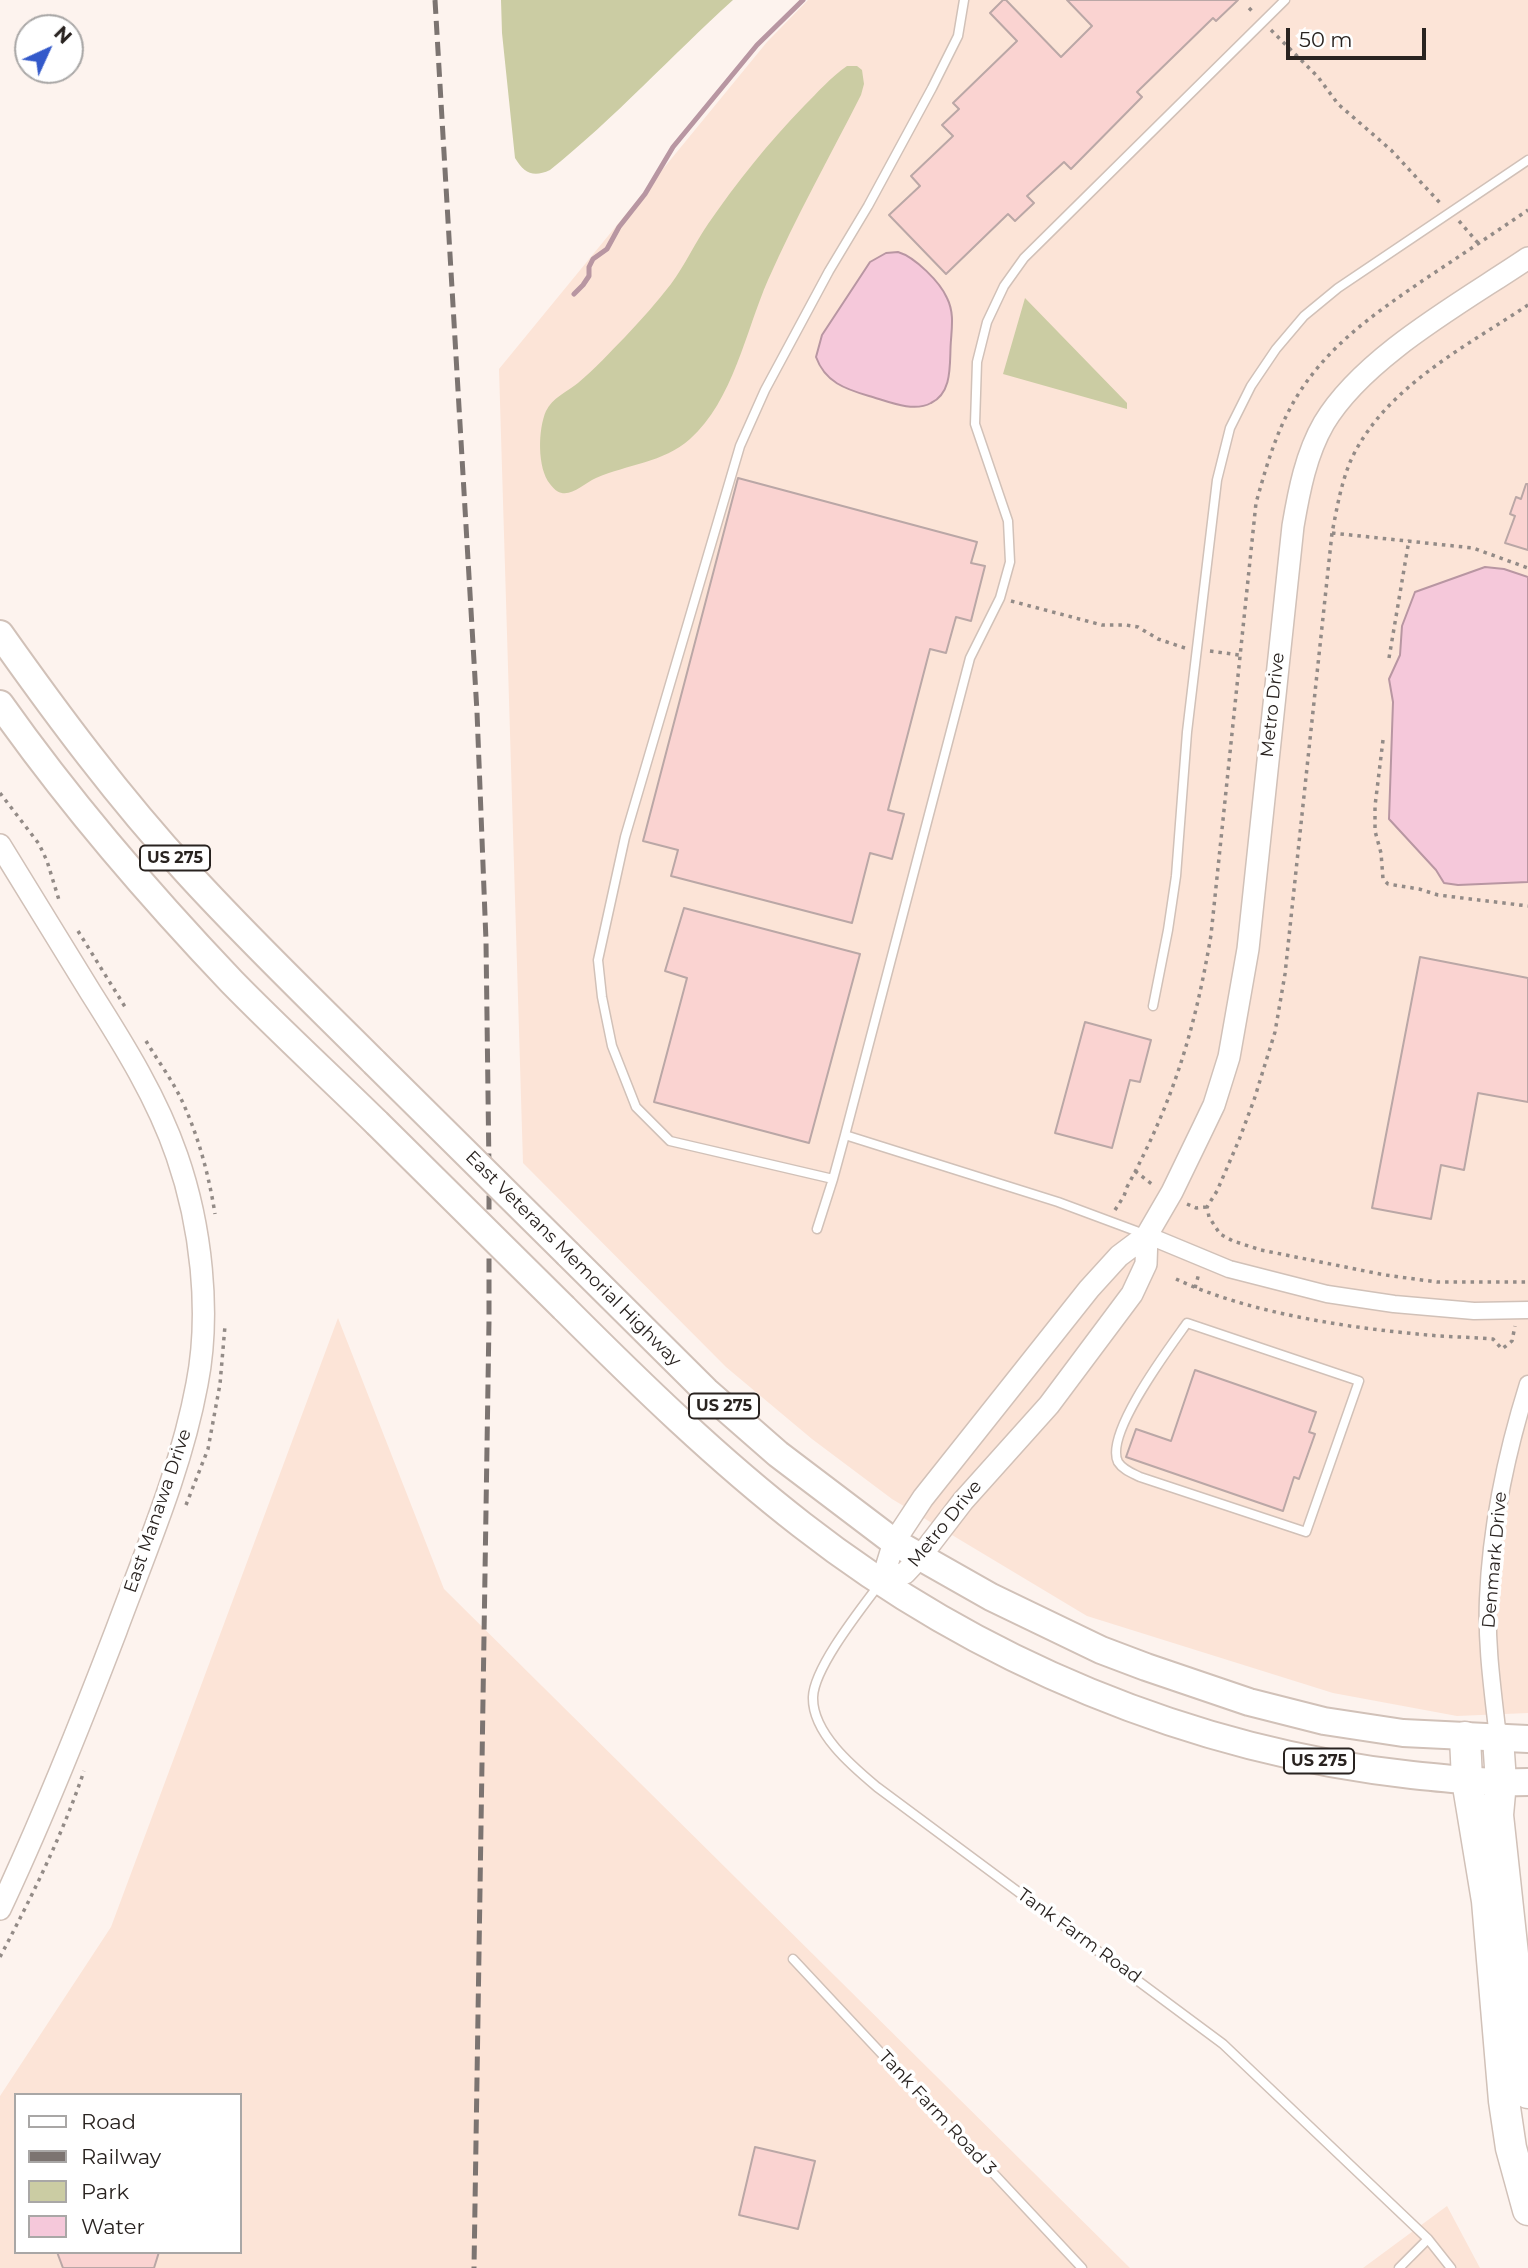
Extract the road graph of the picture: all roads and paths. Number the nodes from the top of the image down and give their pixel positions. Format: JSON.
{"nodes":[{"id":1,"x":964,"y":0,"type":"edge"},
{"id":2,"x":1285,"y":0,"type":"edge"},
{"id":3,"x":1249,"y":8,"type":"dead end"},
{"id":4,"x":1263,"y":22,"type":"junction"},
{"id":5,"x":1528,"y":160,"type":"edge"},
{"id":6,"x":1528,"y":210,"type":"edge"},
{"id":7,"x":1450,"y":213,"type":"junction"},
{"id":8,"x":1528,"y":258,"type":"edge"},
{"id":9,"x":1528,"y":305,"type":"edge"},
{"id":10,"x":1332,"y":533,"type":"junction"},
{"id":11,"x":1409,"y":540,"type":"junction"},
{"id":12,"x":1528,"y":568,"type":"edge"},
{"id":13,"x":1000,"y":598,"type":"junction"},
{"id":14,"x":0,"y":634,"type":"edge"},
{"id":15,"x":1197,"y":650,"type":"junction"},
{"id":16,"x":1389,"y":658,"type":"dead end"},
{"id":17,"x":0,"y":704,"type":"edge"},
{"id":18,"x":1383,"y":740,"type":"dead end"},
{"id":19,"x":0,"y":793,"type":"edge"},
{"id":20,"x":0,"y":845,"type":"edge"},
{"id":21,"x":1528,"y":906,"type":"edge"},
{"id":22,"x":65,"y":910,"type":"dead end"},
{"id":23,"x":72,"y":921,"type":"dead end"},
{"id":24,"x":1153,"y":1006,"type":"dead end"},
{"id":25,"x":129,"y":1012,"type":"dead end"},
{"id":26,"x":143,"y":1036,"type":"dead end"},
{"id":27,"x":845,"y":1135,"type":"junction"},
{"id":28,"x":833,"y":1179,"type":"junction"},
{"id":29,"x":215,"y":1215,"type":"dead end"},
{"id":30,"x":1108,"y":1220,"type":"junction"},
{"id":31,"x":817,"y":1229,"type":"dead end"},
{"id":32,"x":1147,"y":1235,"type":"junction"},
{"id":33,"x":1176,"y":1279,"type":"dead end"},
{"id":34,"x":1528,"y":1282,"type":"edge"},
{"id":35,"x":1528,"y":1310,"type":"edge"},
{"id":36,"x":225,"y":1323,"type":"dead end"},
{"id":37,"x":1502,"y":1349,"type":"dead end"},
{"id":38,"x":1337,"y":1374,"type":"joint"},
{"id":39,"x":1528,"y":1384,"type":"edge"},
{"id":40,"x":184,"y":1510,"type":"dead end"},
{"id":41,"x":894,"y":1542,"type":"junction"},
{"id":42,"x":920,"y":1558,"type":"junction"},
{"id":43,"x":882,"y":1581,"type":"junction"},
{"id":44,"x":1465,"y":1737,"type":"junction"},
{"id":45,"x":1498,"y":1738,"type":"junction"},
{"id":46,"x":1528,"y":1739,"type":"edge"},
{"id":47,"x":86,"y":1763,"type":"dead end"},
{"id":48,"x":1467,"y":1780,"type":"junction"},
{"id":49,"x":1514,"y":1782,"type":"edge"},
{"id":50,"x":0,"y":1909,"type":"edge"},
{"id":51,"x":0,"y":1957,"type":"edge"},
{"id":52,"x":793,"y":1959,"type":"dead end"},
{"id":53,"x":1528,"y":2093,"type":"edge"},
{"id":54,"x":1528,"y":2210,"type":"edge"},
{"id":55,"x":1428,"y":2239,"type":"junction"},
{"id":56,"x":1082,"y":2268,"type":"edge"},
{"id":57,"x":1399,"y":2268,"type":"edge"},
{"id":58,"x":1451,"y":2268,"type":"edge"}],
"edges":[{"from":1,"to":28,"type":"lane"},
{"from":2,"to":4,"type":"lane"},
{"from":3,"to":4,"type":"path"},
{"from":4,"to":7,"type":"path"},
{"from":4,"to":13,"type":"lane"},
{"from":5,"to":7,"type":"lane"},
{"from":6,"to":7,"type":"path"},
{"from":7,"to":15,"type":"lane"},
{"from":8,"to":32,"type":"street","name":"Metro Drive"},
{"from":9,"to":10,"type":"path"},
{"from":10,"to":11,"type":"path"},
{"from":10,"to":34,"type":"path"},
{"from":11,"to":12,"type":"path"},
{"from":11,"to":16,"type":"path"},
{"from":13,"to":15,"type":"path"},
{"from":13,"to":27,"type":"lane"},
{"from":14,"to":41,"type":"main road","name":"East Veterans Memorial Highway","number":"US 275","bridge":true},
{"from":15,"to":24,"type":"lane"},
{"from":15,"to":30,"type":"path"},
{"from":17,"to":43,"type":"main road","number":"US 275","bridge":true},
{"from":18,"to":21,"type":"path"},
{"from":19,"to":22,"type":"path"},
{"from":20,"to":50,"type":"street","name":"East Manawa Drive"},
{"from":23,"to":25,"type":"path"},
{"from":26,"to":29,"type":"path"},
{"from":27,"to":28,"type":"lane"},
{"from":27,"to":30,"type":"lane"},
{"from":28,"to":31,"type":"lane"},
{"from":30,"to":32,"type":"lane"},
{"from":32,"to":35,"type":"street"},
{"from":32,"to":41,"type":"street","name":"Metro Drive"},
{"from":32,"to":42,"type":"street","name":"Metro Drive"},
{"from":33,"to":37,"type":"path"},
{"from":36,"to":40,"type":"path"},
{"from":38,"to":38,"type":"lane"},
{"from":39,"to":45,"type":"street","name":"Denmark Drive"},
{"from":41,"to":42,"type":"main road","name":"East Veterans Memorial Highway","number":"US 275"},
{"from":41,"to":43,"type":"street","name":"Metro Drive"},
{"from":42,"to":43,"type":"street","name":"Metro Drive"},
{"from":42,"to":44,"type":"main road","name":"East Veterans Memorial Highway","number":"US 275"},
{"from":43,"to":48,"type":"main road","number":"US 275"},
{"from":43,"to":55,"type":"lane","name":"Tank Farm Road"},
{"from":44,"to":45,"type":"main road","name":"East Veterans Memorial Highway","number":"US 275"},
{"from":44,"to":48,"type":"highway"},
{"from":45,"to":46,"type":"main road","name":"East Veterans Memorial Highway","number":"US 275"},
{"from":45,"to":49,"type":"highway"},
{"from":47,"to":51,"type":"path"},
{"from":48,"to":49,"type":"main road"},
{"from":48,"to":54,"type":"highway"},
{"from":49,"to":53,"type":"highway"},
{"from":52,"to":56,"type":"lane","name":"Tank Farm Road 3"},
{"from":55,"to":57,"type":"lane"},
{"from":55,"to":58,"type":"lane","name":"Tank Farm Road"}]}
